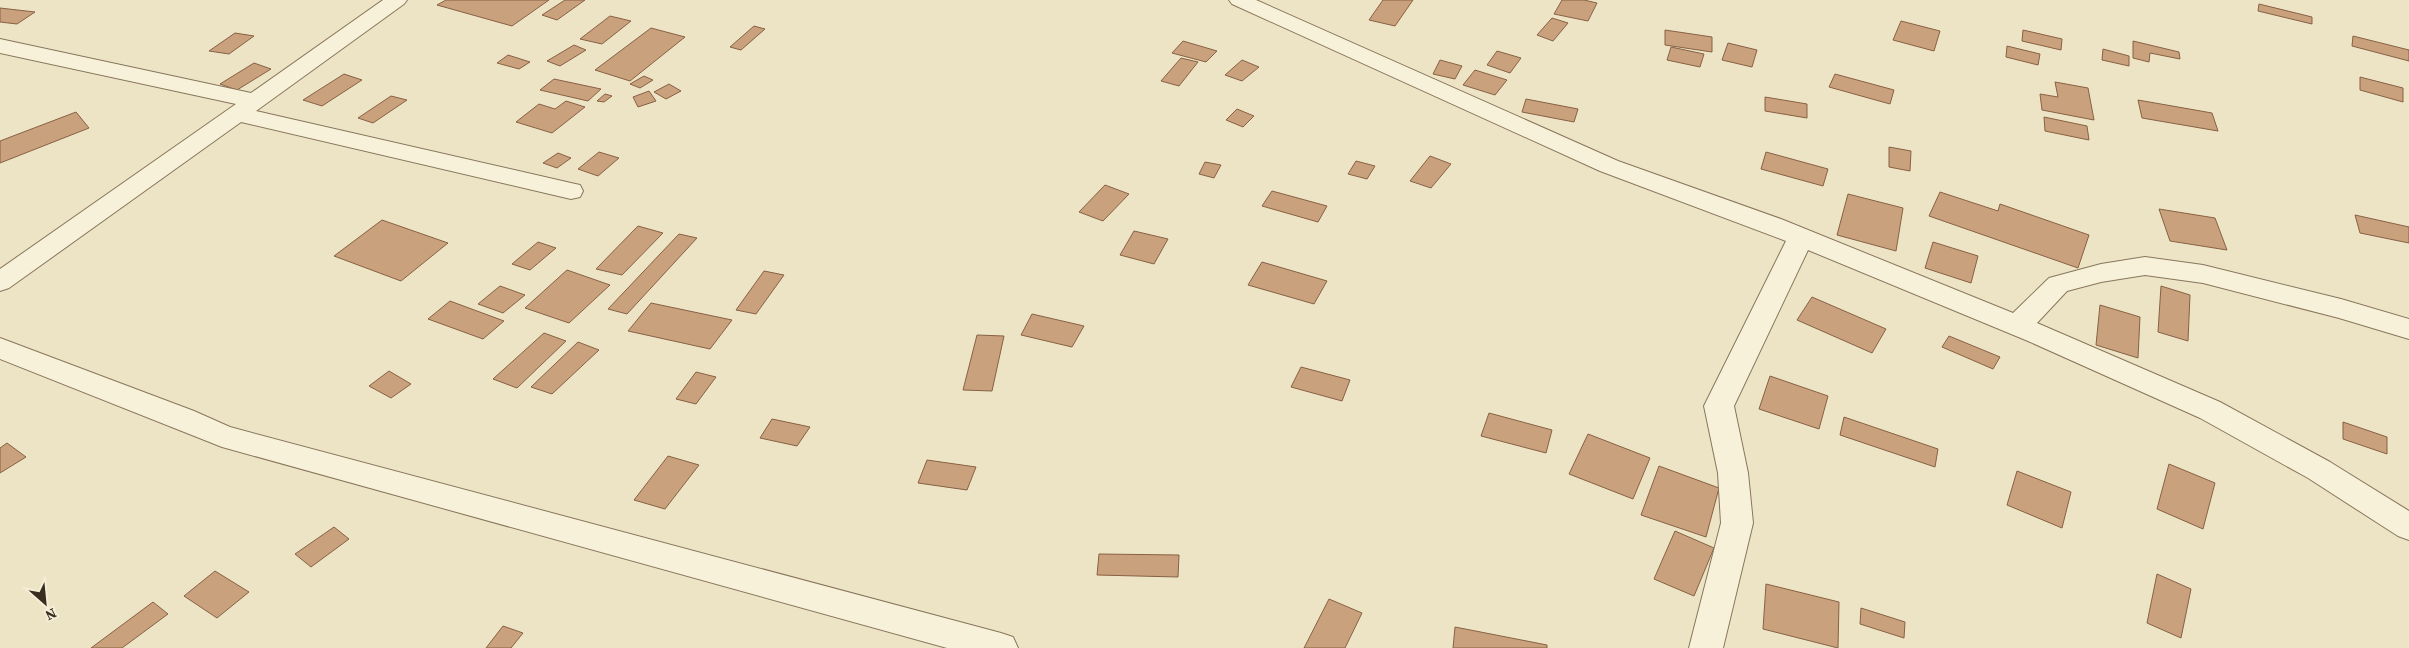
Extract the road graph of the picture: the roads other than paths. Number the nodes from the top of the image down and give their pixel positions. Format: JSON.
{"nodes":[{"id":1,"x":397,"y":0,"type":"edge"},
{"id":2,"x":1239,"y":0,"type":"edge"},
{"id":3,"x":0,"y":46,"type":"edge"},
{"id":4,"x":256,"y":101,"type":"junction"},
{"id":5,"x":236,"y":114,"type":"junction"},
{"id":6,"x":571,"y":191,"type":"dead end"},
{"id":7,"x":1801,"y":237,"type":"junction"},
{"id":8,"x":0,"y":282,"type":"edge"},
{"id":9,"x":2018,"y":326,"type":"junction"},
{"id":10,"x":2409,"y":329,"type":"edge"},
{"id":11,"x":0,"y":348,"type":"edge"},
{"id":12,"x":2409,"y":527,"type":"edge"},
{"id":13,"x":995,"y":647,"type":"edge"},
{"id":14,"x":1706,"y":648,"type":"edge"}],
"edges":[{"from":1,"to":4,"type":"street"},
{"from":2,"to":7,"type":"street"},
{"from":3,"to":4,"type":"street"},
{"from":4,"to":5,"type":"street"},
{"from":5,"to":6,"type":"street"},
{"from":5,"to":8,"type":"street"},
{"from":7,"to":9,"type":"street"},
{"from":7,"to":14,"type":"street"},
{"from":9,"to":10,"type":"street"},
{"from":9,"to":12,"type":"street"},
{"from":11,"to":13,"type":"street"}]}
